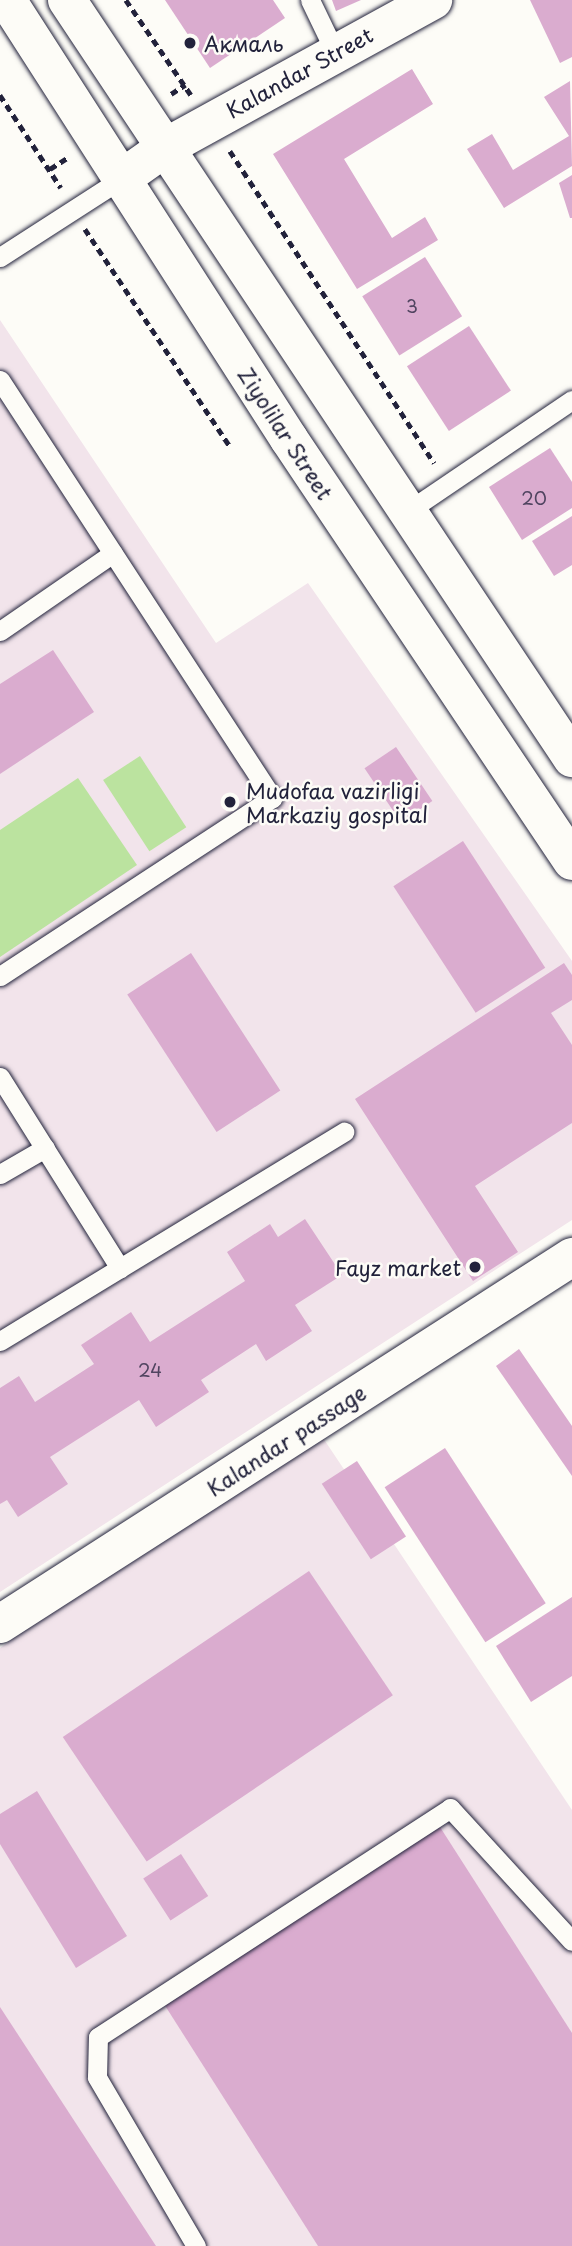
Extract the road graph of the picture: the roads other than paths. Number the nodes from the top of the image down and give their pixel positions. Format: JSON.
{"nodes":[{"id":1,"x":7,"y":0,"type":"edge"},
{"id":2,"x":67,"y":0,"type":"edge"},
{"id":3,"x":310,"y":0,"type":"edge"},
{"id":4,"x":433,"y":0,"type":"edge"},
{"id":5,"x":335,"y":51,"type":"junction"},
{"id":6,"x":166,"y":147,"type":"junction"},
{"id":7,"x":121,"y":179,"type":"junction"},
{"id":8,"x":0,"y":257,"type":"edge"},
{"id":9,"x":0,"y":380,"type":"edge"},
{"id":10,"x":572,"y":400,"type":"edge"},
{"id":11,"x":408,"y":511,"type":"junction"},
{"id":12,"x":113,"y":554,"type":"junction"},
{"id":13,"x":0,"y":631,"type":"edge"},
{"id":14,"x":572,"y":758,"type":"edge"},
{"id":15,"x":572,"y":860,"type":"edge"},
{"id":16,"x":0,"y":976,"type":"edge"},
{"id":17,"x":0,"y":1077,"type":"edge"},
{"id":18,"x":344,"y":1132,"type":"dead end"},
{"id":19,"x":46,"y":1148,"type":"junction"},
{"id":20,"x":0,"y":1174,"type":"edge"},
{"id":21,"x":572,"y":1257,"type":"edge"},
{"id":22,"x":120,"y":1268,"type":"junction"},
{"id":23,"x":0,"y":1342,"type":"edge"},
{"id":24,"x":0,"y":1624,"type":"edge"},
{"id":25,"x":572,"y":1941,"type":"edge"},
{"id":26,"x":197,"y":2246,"type":"edge"}],
"edges":[{"from":1,"to":7,"type":"main road","name":"Ziyolilar Street"},
{"from":2,"to":6,"type":"main road"},
{"from":3,"to":5,"type":"lane"},
{"from":4,"to":5,"type":"main road","name":"Kalandar Street"},
{"from":5,"to":6,"type":"main road","name":"Kalandar Street"},
{"from":6,"to":7,"type":"main road","name":"Kalandar Street"},
{"from":6,"to":11,"type":"main road"},
{"from":7,"to":8,"type":"lane"},
{"from":7,"to":15,"type":"main road","name":"Ziyolilar Street"},
{"from":9,"to":12,"type":"lane"},
{"from":10,"to":11,"type":"lane"},
{"from":11,"to":14,"type":"main road"},
{"from":12,"to":13,"type":"lane"},
{"from":12,"to":16,"type":"lane"},
{"from":17,"to":19,"type":"lane"},
{"from":18,"to":22,"type":"lane"},
{"from":19,"to":20,"type":"lane"},
{"from":19,"to":22,"type":"lane"},
{"from":21,"to":24,"type":"main road","name":"Kalandar passage"},
{"from":22,"to":23,"type":"lane"},
{"from":25,"to":26,"type":"lane"}]}
